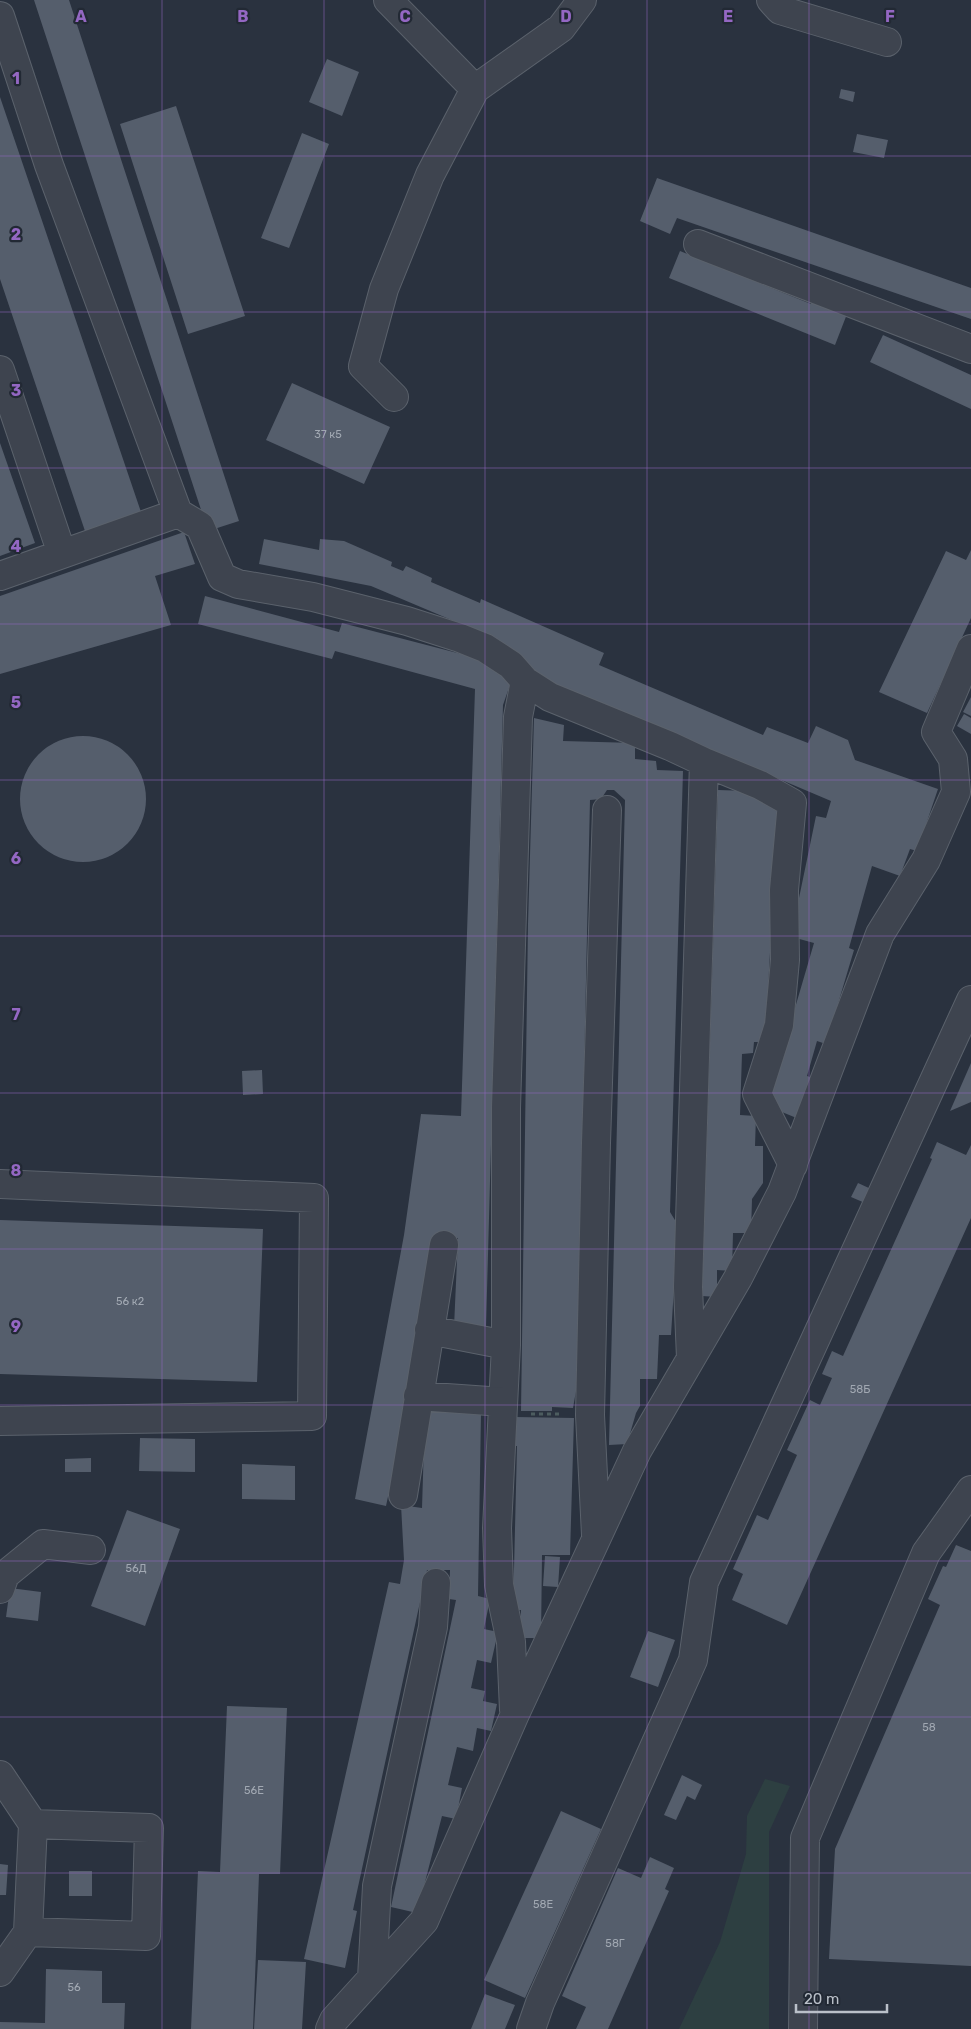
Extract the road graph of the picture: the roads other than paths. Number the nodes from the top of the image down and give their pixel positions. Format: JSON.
{"nodes":[{"id":1,"x":388,"y":0,"type":"edge"},
{"id":2,"x":582,"y":0,"type":"edge"},
{"id":3,"x":771,"y":0,"type":"edge"},
{"id":4,"x":0,"y":16,"type":"edge"},
{"id":5,"x":887,"y":42,"type":"dead end"},
{"id":6,"x":474,"y":89,"type":"junction"},
{"id":7,"x":698,"y":244,"type":"dead end"},
{"id":8,"x":971,"y":349,"type":"edge"},
{"id":9,"x":0,"y":370,"type":"edge"},
{"id":10,"x":394,"y":397,"type":"dead end"},
{"id":11,"x":178,"y":513,"type":"junction"},
{"id":12,"x":62,"y":554,"type":"junction"},
{"id":13,"x":0,"y":576,"type":"edge"},
{"id":14,"x":971,"y":649,"type":"edge"},
{"id":15,"x":525,"y":681,"type":"junction"},
{"id":16,"x":704,"y":762,"type":"junction"},
{"id":17,"x":607,"y":810,"type":"dead end"},
{"id":18,"x":971,"y":1000,"type":"edge"},
{"id":19,"x":793,"y":1165,"type":"junction"},
{"id":20,"x":0,"y":1184,"type":"edge"},
{"id":21,"x":444,"y":1245,"type":"dead end"},
{"id":22,"x":429,"y":1330,"type":"junction"},
{"id":23,"x":506,"y":1345,"type":"junction"},
{"id":24,"x":691,"y":1358,"type":"junction"},
{"id":25,"x":418,"y":1396,"type":"junction"},
{"id":26,"x":503,"y":1408,"type":"junction"},
{"id":27,"x":0,"y":1420,"type":"edge"},
{"id":28,"x":971,"y":1490,"type":"edge"},
{"id":29,"x":403,"y":1495,"type":"dead end"},
{"id":30,"x":596,"y":1539,"type":"junction"},
{"id":31,"x":91,"y":1550,"type":"dead end"},
{"id":32,"x":436,"y":1583,"type":"dead end"},
{"id":33,"x":0,"y":1589,"type":"edge"},
{"id":34,"x":515,"y":1714,"type":"junction"},
{"id":35,"x":0,"y":1775,"type":"edge"},
{"id":36,"x":33,"y":1824,"type":"junction"},
{"id":37,"x":28,"y":1932,"type":"junction"},
{"id":38,"x":0,"y":1972,"type":"edge"},
{"id":39,"x":372,"y":1978,"type":"junction"},
{"id":40,"x":330,"y":2029,"type":"edge"},
{"id":41,"x":531,"y":2029,"type":"edge"},
{"id":42,"x":803,"y":2029,"type":"edge"}],
"edges":[{"from":1,"to":6,"type":"lane"},
{"from":2,"to":6,"type":"lane"},
{"from":3,"to":5,"type":"lane"},
{"from":4,"to":11,"type":"lane"},
{"from":6,"to":10,"type":"lane"},
{"from":7,"to":8,"type":"lane"},
{"from":9,"to":12,"type":"lane"},
{"from":11,"to":12,"type":"lane"},
{"from":11,"to":15,"type":"lane"},
{"from":12,"to":13,"type":"lane"},
{"from":14,"to":19,"type":"lane"},
{"from":15,"to":16,"type":"lane"},
{"from":15,"to":23,"type":"lane"},
{"from":16,"to":19,"type":"lane"},
{"from":16,"to":24,"type":"lane"},
{"from":17,"to":30,"type":"lane"},
{"from":18,"to":41,"type":"lane"},
{"from":19,"to":24,"type":"lane"},
{"from":20,"to":27,"type":"lane"},
{"from":21,"to":22,"type":"lane"},
{"from":22,"to":23,"type":"lane"},
{"from":22,"to":25,"type":"lane"},
{"from":23,"to":26,"type":"lane"},
{"from":24,"to":30,"type":"lane"},
{"from":25,"to":26,"type":"lane"},
{"from":25,"to":29,"type":"lane"},
{"from":26,"to":34,"type":"lane"},
{"from":28,"to":42,"type":"lane"},
{"from":30,"to":34,"type":"lane"},
{"from":31,"to":33,"type":"lane"},
{"from":32,"to":39,"type":"lane"},
{"from":34,"to":39,"type":"lane"},
{"from":35,"to":36,"type":"lane"},
{"from":36,"to":37,"type":"lane"},
{"from":36,"to":37,"type":"lane"},
{"from":37,"to":38,"type":"lane"},
{"from":39,"to":40,"type":"lane"}]}
